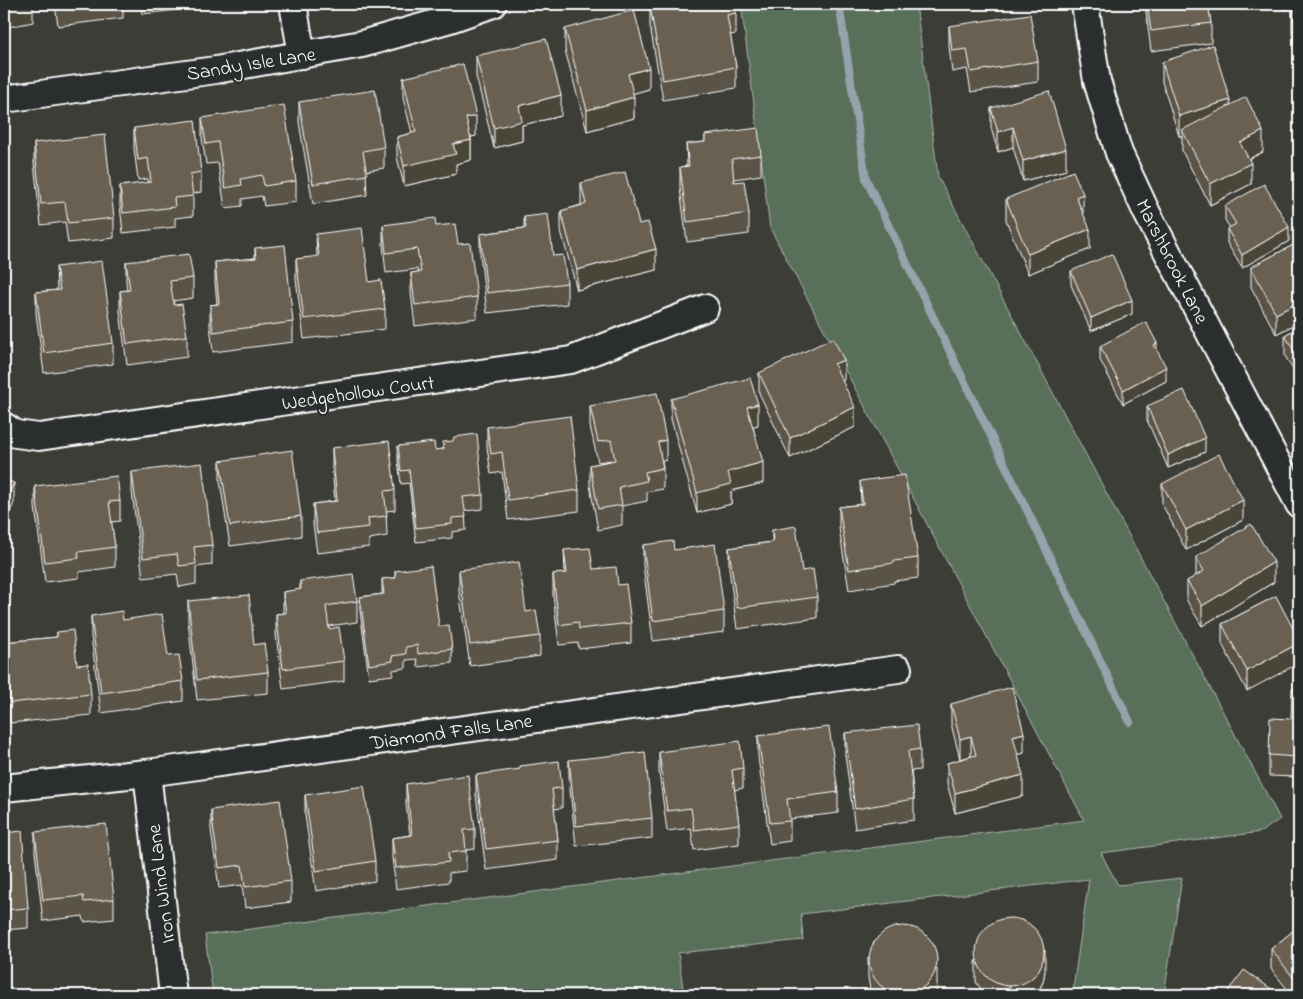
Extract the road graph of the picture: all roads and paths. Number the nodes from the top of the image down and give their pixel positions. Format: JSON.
{"nodes":[{"id":1,"x":293,"y":4,"type":"edge"},
{"id":2,"x":493,"y":4,"type":"edge"},
{"id":3,"x":1085,"y":4,"type":"edge"},
{"id":4,"x":302,"y":55,"type":"junction"},
{"id":5,"x":4,"y":99,"type":"edge"},
{"id":6,"x":705,"y":308,"type":"dead end"},
{"id":7,"x":4,"y":426,"type":"edge"},
{"id":8,"x":1299,"y":504,"type":"edge"},
{"id":9,"x":898,"y":669,"type":"dead end"},
{"id":10,"x":147,"y":773,"type":"junction"},
{"id":11,"x":4,"y":788,"type":"edge"},
{"id":12,"x":173,"y":995,"type":"edge"}],
"edges":[{"from":1,"to":4,"type":"street"},
{"from":2,"to":4,"type":"street","name":"Sandy Isle Lane"},
{"from":3,"to":8,"type":"street","name":"Marshbrook Lane"},
{"from":4,"to":5,"type":"street","name":"Sandy Isle Lane"},
{"from":6,"to":7,"type":"street","name":"Wedgehollow Court"},
{"from":9,"to":10,"type":"street","name":"Diamond Falls Lane"},
{"from":10,"to":11,"type":"street","name":"Diamond Falls Lane"},
{"from":10,"to":12,"type":"street","name":"Iron Wind Lane"}]}
